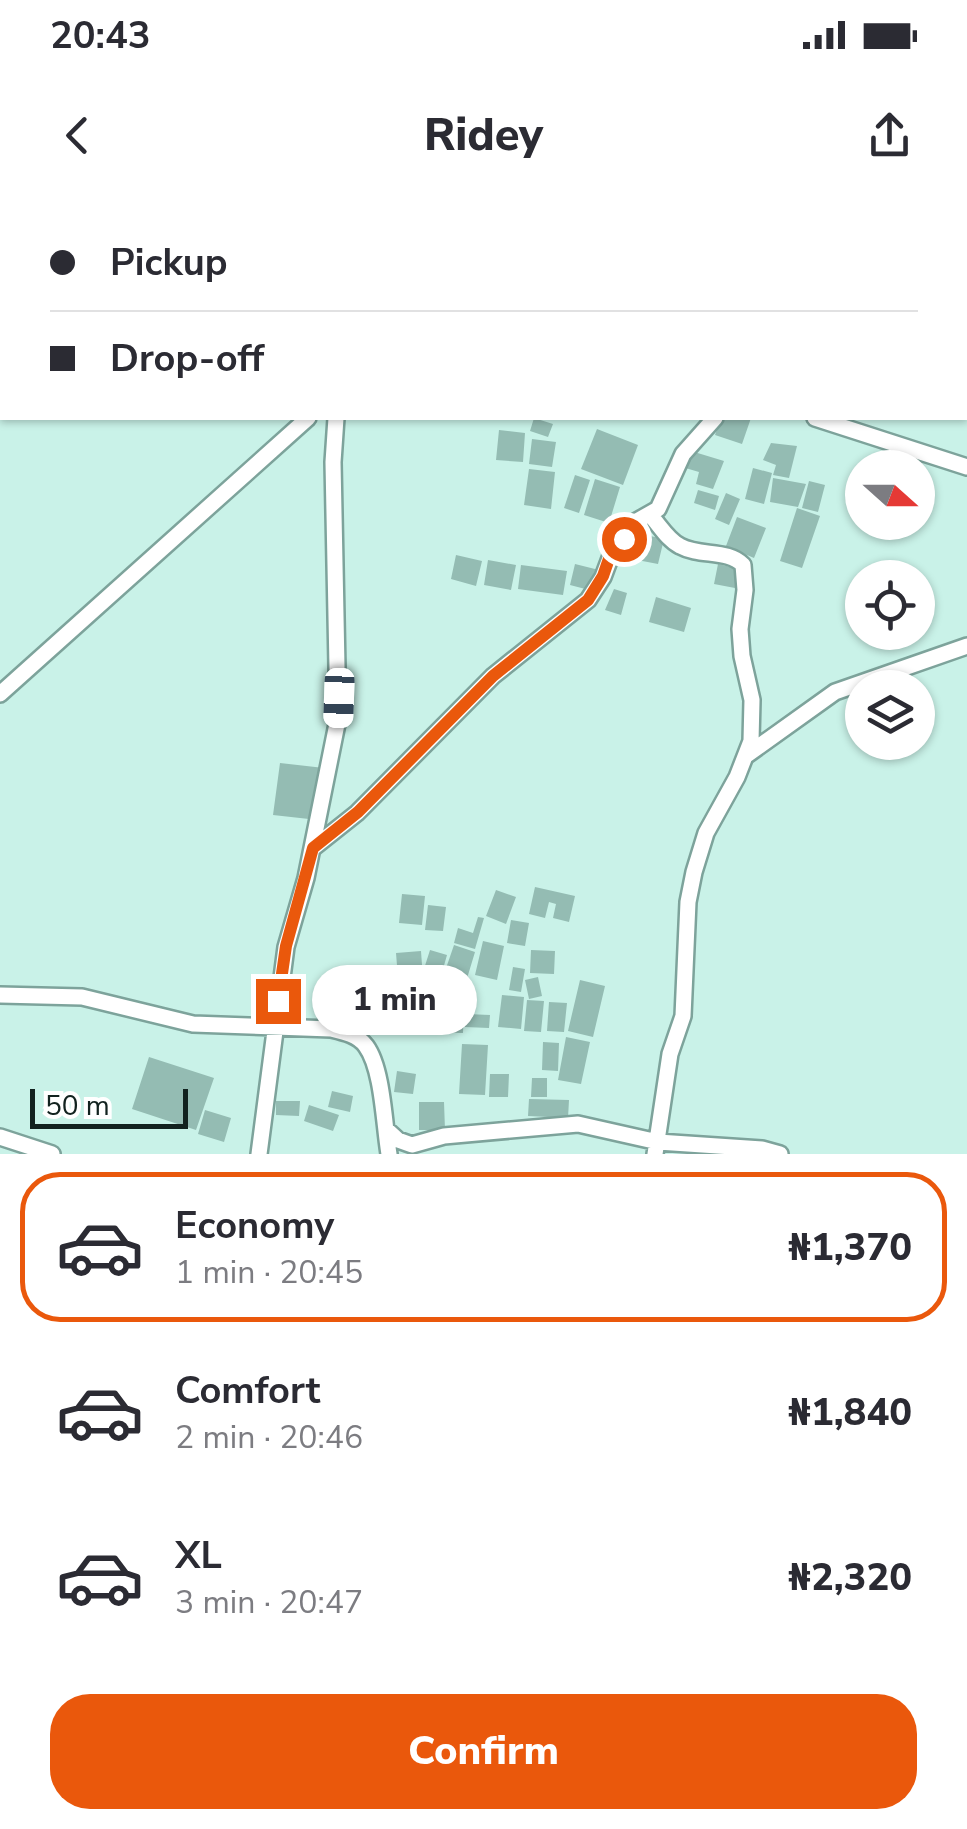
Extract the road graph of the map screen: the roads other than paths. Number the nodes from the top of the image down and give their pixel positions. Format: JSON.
{"nodes":[{"id":1,"x":306,"y":420,"type":"edge"},
{"id":2,"x":336,"y":420,"type":"edge"},
{"id":3,"x":713,"y":420,"type":"edge"},
{"id":4,"x":825,"y":420,"type":"edge"},
{"id":5,"x":967,"y":468,"type":"edge"},
{"id":6,"x":651,"y":516,"type":"junction"},
{"id":7,"x":967,"y":646,"type":"edge"},
{"id":8,"x":0,"y":694,"type":"edge"},
{"id":9,"x":748,"y":755,"type":"junction"},
{"id":10,"x":313,"y":848,"type":"junction"},
{"id":11,"x":0,"y":995,"type":"edge"},
{"id":12,"x":274,"y":1029,"type":"junction"},
{"id":13,"x":386,"y":1129,"type":"junction"},
{"id":14,"x":0,"y":1137,"type":"edge"},
{"id":15,"x":656,"y":1148,"type":"edge"},
{"id":16,"x":52,"y":1154,"type":"edge"},
{"id":17,"x":259,"y":1154,"type":"edge"},
{"id":18,"x":389,"y":1154,"type":"edge"},
{"id":19,"x":780,"y":1154,"type":"edge"}],
"edges":[{"from":1,"to":8,"type":"street"},
{"from":2,"to":10,"type":"street"},
{"from":3,"to":6,"type":"street"},
{"from":4,"to":5,"type":"street"},
{"from":6,"to":9,"type":"street"},
{"from":6,"to":10,"type":"street"},
{"from":7,"to":9,"type":"street"},
{"from":9,"to":15,"type":"street"},
{"from":10,"to":12,"type":"street"},
{"from":11,"to":12,"type":"street"},
{"from":12,"to":13,"type":"street"},
{"from":12,"to":17,"type":"street"},
{"from":13,"to":15,"type":"street"},
{"from":13,"to":18,"type":"street"},
{"from":14,"to":16,"type":"street"},
{"from":15,"to":19,"type":"street"}]}
